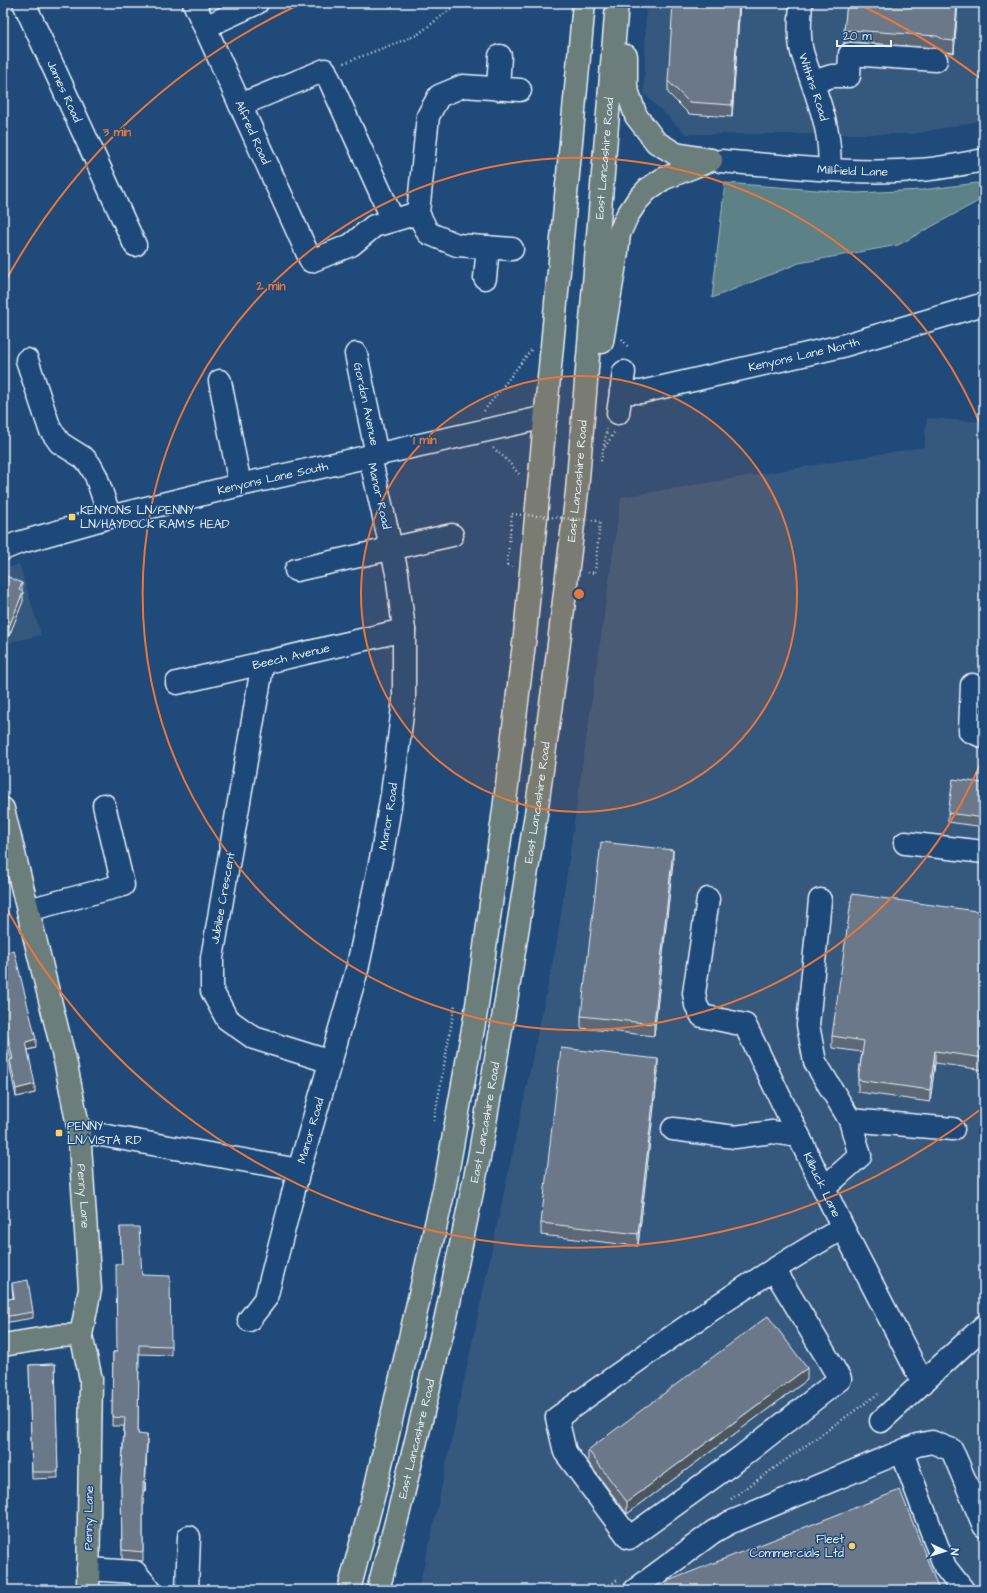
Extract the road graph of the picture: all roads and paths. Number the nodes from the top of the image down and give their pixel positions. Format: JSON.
{"nodes":[{"id":1,"x":24,"y":3,"type":"edge"},
{"id":2,"x":194,"y":3,"type":"edge"},
{"id":3,"x":257,"y":3,"type":"edge"},
{"id":4,"x":461,"y":3,"type":"edge"},
{"id":5,"x":584,"y":3,"type":"edge"},
{"id":6,"x":617,"y":3,"type":"edge"},
{"id":7,"x":627,"y":3,"type":"edge"},
{"id":8,"x":800,"y":3,"type":"edge"},
{"id":9,"x":205,"y":26,"type":"junction"},
{"id":10,"x":500,"y":56,"type":"dead end"},
{"id":11,"x":936,"y":60,"type":"dead end"},
{"id":12,"x":325,"y":70,"type":"junction"},
{"id":13,"x":813,"y":82,"type":"junction"},
{"id":14,"x":240,"y":105,"type":"junction"},
{"id":15,"x":716,"y":160,"type":"junction"},
{"id":16,"x":984,"y":160,"type":"edge"},
{"id":17,"x":829,"y":170,"type":"junction"},
{"id":18,"x":418,"y":213,"type":"junction"},
{"id":19,"x":393,"y":220,"type":"junction"},
{"id":20,"x":135,"y":245,"type":"dead end"},
{"id":21,"x":488,"y":247,"type":"junction"},
{"id":22,"x":512,"y":249,"type":"dead end"},
{"id":23,"x":485,"y":278,"type":"dead end"},
{"id":24,"x":984,"y":304,"type":"edge"},
{"id":25,"x":534,"y":347,"type":"dead end"},
{"id":26,"x":356,"y":354,"type":"dead end"},
{"id":27,"x":26,"y":361,"type":"dead end"},
{"id":28,"x":220,"y":381,"type":"dead end"},
{"id":29,"x":483,"y":412,"type":"dead end"},
{"id":30,"x":618,"y":413,"type":"dead end"},
{"id":31,"x":546,"y":417,"type":"junction"},
{"id":32,"x":488,"y":444,"type":"dead end"},
{"id":33,"x":373,"y":456,"type":"junction"},
{"id":34,"x":520,"y":479,"type":"dead end"},
{"id":35,"x":240,"y":485,"type":"junction"},
{"id":36,"x":577,"y":491,"type":"junction"},
{"id":37,"x":519,"y":511,"type":"dead end"},
{"id":38,"x":110,"y":517,"type":"junction"},
{"id":39,"x":452,"y":535,"type":"dead end"},
{"id":40,"x":3,"y":549,"type":"edge"},
{"id":41,"x":391,"y":549,"type":"junction"},
{"id":42,"x":515,"y":566,"type":"dead end"},
{"id":43,"x":510,"y":569,"type":"dead end"},
{"id":44,"x":296,"y":570,"type":"dead end"},
{"id":45,"x":588,"y":572,"type":"dead end"},
{"id":46,"x":404,"y":630,"type":"junction"},
{"id":47,"x":263,"y":662,"type":"junction"},
{"id":48,"x":178,"y":683,"type":"dead end"},
{"id":49,"x":972,"y":685,"type":"dead end"},
{"id":50,"x":984,"y":738,"type":"edge"},
{"id":51,"x":104,"y":805,"type":"dead end"},
{"id":52,"x":3,"y":809,"type":"edge"},
{"id":53,"x":905,"y":843,"type":"dead end"},
{"id":54,"x":984,"y":852,"type":"edge"},
{"id":55,"x":708,"y":899,"type":"dead end"},
{"id":56,"x":820,"y":900,"type":"dead end"},
{"id":57,"x":28,"y":910,"type":"junction"},
{"id":58,"x":456,"y":1000,"type":"dead end"},
{"id":59,"x":331,"y":1062,"type":"junction"},
{"id":60,"x":850,"y":1120,"type":"junction"},
{"id":61,"x":434,"y":1122,"type":"dead end"},
{"id":62,"x":673,"y":1128,"type":"dead end"},
{"id":63,"x":953,"y":1129,"type":"dead end"},
{"id":64,"x":79,"y":1131,"type":"junction"},
{"id":65,"x":799,"y":1136,"type":"junction"},
{"id":66,"x":299,"y":1170,"type":"junction"},
{"id":67,"x":824,"y":1188,"type":"junction"},
{"id":68,"x":843,"y":1228,"type":"junction"},
{"id":69,"x":774,"y":1269,"type":"junction"},
{"id":70,"x":3,"y":1281,"type":"edge"},
{"id":71,"x":8,"y":1305,"type":"edge"},
{"id":72,"x":249,"y":1320,"type":"dead end"},
{"id":73,"x":984,"y":1326,"type":"edge"},
{"id":74,"x":81,"y":1335,"type":"junction"},
{"id":75,"x":3,"y":1345,"type":"edge"},
{"id":76,"x":923,"y":1383,"type":"junction"},
{"id":77,"x":883,"y":1391,"type":"dead end"},
{"id":78,"x":881,"y":1421,"type":"dead end"},
{"id":79,"x":902,"y":1452,"type":"junction"},
{"id":80,"x":727,"y":1502,"type":"dead end"},
{"id":81,"x":984,"y":1526,"type":"edge"},
{"id":82,"x":189,"y":1537,"type":"dead end"},
{"id":83,"x":88,"y":1580,"type":"edge"},
{"id":84,"x":629,"y":1583,"type":"edge"},
{"id":85,"x":150,"y":1590,"type":"edge"},
{"id":86,"x":187,"y":1590,"type":"edge"},
{"id":87,"x":349,"y":1590,"type":"edge"},
{"id":88,"x":378,"y":1590,"type":"edge"},
{"id":89,"x":445,"y":1590,"type":"edge"},
{"id":90,"x":459,"y":1590,"type":"edge"},
{"id":91,"x":603,"y":1590,"type":"edge"},
{"id":92,"x":963,"y":1590,"type":"edge"}],
"edges":[{"from":1,"to":20,"type":"street","name":"James Road"},
{"from":2,"to":9,"type":"street","name":"Alfred Road"},
{"from":3,"to":9,"type":"street"},
{"from":4,"to":12,"type":"path"},
{"from":5,"to":31,"type":"main road"},
{"from":6,"to":36,"type":"main road","name":"East Lancashire Road"},
{"from":7,"to":15,"type":"main road"},
{"from":8,"to":13,"type":"street","name":"Withins Road"},
{"from":9,"to":14,"type":"street","name":"Alfred Road"},
{"from":10,"to":18,"type":"street"},
{"from":11,"to":13,"type":"street"},
{"from":12,"to":14,"type":"street"},
{"from":12,"to":19,"type":"street"},
{"from":13,"to":17,"type":"street","name":"Withins Road"},
{"from":14,"to":19,"type":"street","name":"Alfred Road"},
{"from":15,"to":17,"type":"street","name":"Millfield Lane"},
{"from":15,"to":36,"type":"main road"},
{"from":16,"to":17,"type":"street","name":"Millfield Lane"},
{"from":18,"to":19,"type":"street"},
{"from":18,"to":21,"type":"street"},
{"from":21,"to":22,"type":"street"},
{"from":21,"to":23,"type":"street"},
{"from":24,"to":30,"type":"street","name":"Kenyons Lane North"},
{"from":25,"to":29,"type":"path"},
{"from":26,"to":33,"type":"street","name":"Gordon Avenue"},
{"from":27,"to":38,"type":"street"},
{"from":28,"to":35,"type":"street"},
{"from":31,"to":33,"type":"street","name":"Kenyons Lane South"},
{"from":31,"to":87,"type":"main road"},
{"from":32,"to":34,"type":"path"},
{"from":33,"to":35,"type":"street","name":"Kenyons Lane South"},
{"from":33,"to":41,"type":"street","name":"Manor Road"},
{"from":35,"to":38,"type":"street","name":"Kenyons Lane South"},
{"from":36,"to":88,"type":"main road","name":"East Lancashire Road"},
{"from":37,"to":43,"type":"path"},
{"from":38,"to":40,"type":"street","name":"Kenyons Lane South"},
{"from":39,"to":41,"type":"street"},
{"from":41,"to":44,"type":"street"},
{"from":41,"to":46,"type":"street","name":"Manor Road"},
{"from":42,"to":45,"type":"path","bridge":true},
{"from":46,"to":47,"type":"street","name":"Beech Avenue"},
{"from":46,"to":59,"type":"street","name":"Manor Road"},
{"from":47,"to":48,"type":"street","name":"Beech Avenue"},
{"from":47,"to":59,"type":"street","name":"Jubilee Crescent"},
{"from":49,"to":50,"type":"street"},
{"from":51,"to":57,"type":"street"},
{"from":52,"to":57,"type":"main road","name":"Penny Lane"},
{"from":53,"to":54,"type":"street"},
{"from":55,"to":65,"type":"street","name":"Kilbuck Lane"},
{"from":56,"to":60,"type":"street"},
{"from":57,"to":64,"type":"main road","name":"Penny Lane"},
{"from":58,"to":61,"type":"path"},
{"from":59,"to":66,"type":"street","name":"Manor Road"},
{"from":60,"to":63,"type":"street"},
{"from":60,"to":67,"type":"street"},
{"from":62,"to":65,"type":"street"},
{"from":64,"to":66,"type":"street","name":"Manor Road"},
{"from":64,"to":74,"type":"main road","name":"Penny Lane"},
{"from":65,"to":67,"type":"street","name":"Kilbuck Lane"},
{"from":66,"to":72,"type":"street","name":"Manor Road"},
{"from":67,"to":68,"type":"street","name":"Kilbuck Lane"},
{"from":68,"to":69,"type":"street"},
{"from":68,"to":76,"type":"street","name":"Kilbuck Lane"},
{"from":69,"to":69,"type":"street"},
{"from":70,"to":71,"type":"path"},
{"from":73,"to":76,"type":"street"},
{"from":74,"to":75,"type":"main road"},
{"from":74,"to":83,"type":"main road","name":"Penny Lane"},
{"from":76,"to":78,"type":"street"},
{"from":77,"to":80,"type":"path"},
{"from":79,"to":81,"type":"street"},
{"from":79,"to":84,"type":"street"},
{"from":79,"to":92,"type":"street"},
{"from":82,"to":86,"type":"street"},
{"from":83,"to":85,"type":"street"},
{"from":84,"to":91,"type":"path"},
{"from":89,"to":90,"type":"path"}]}
